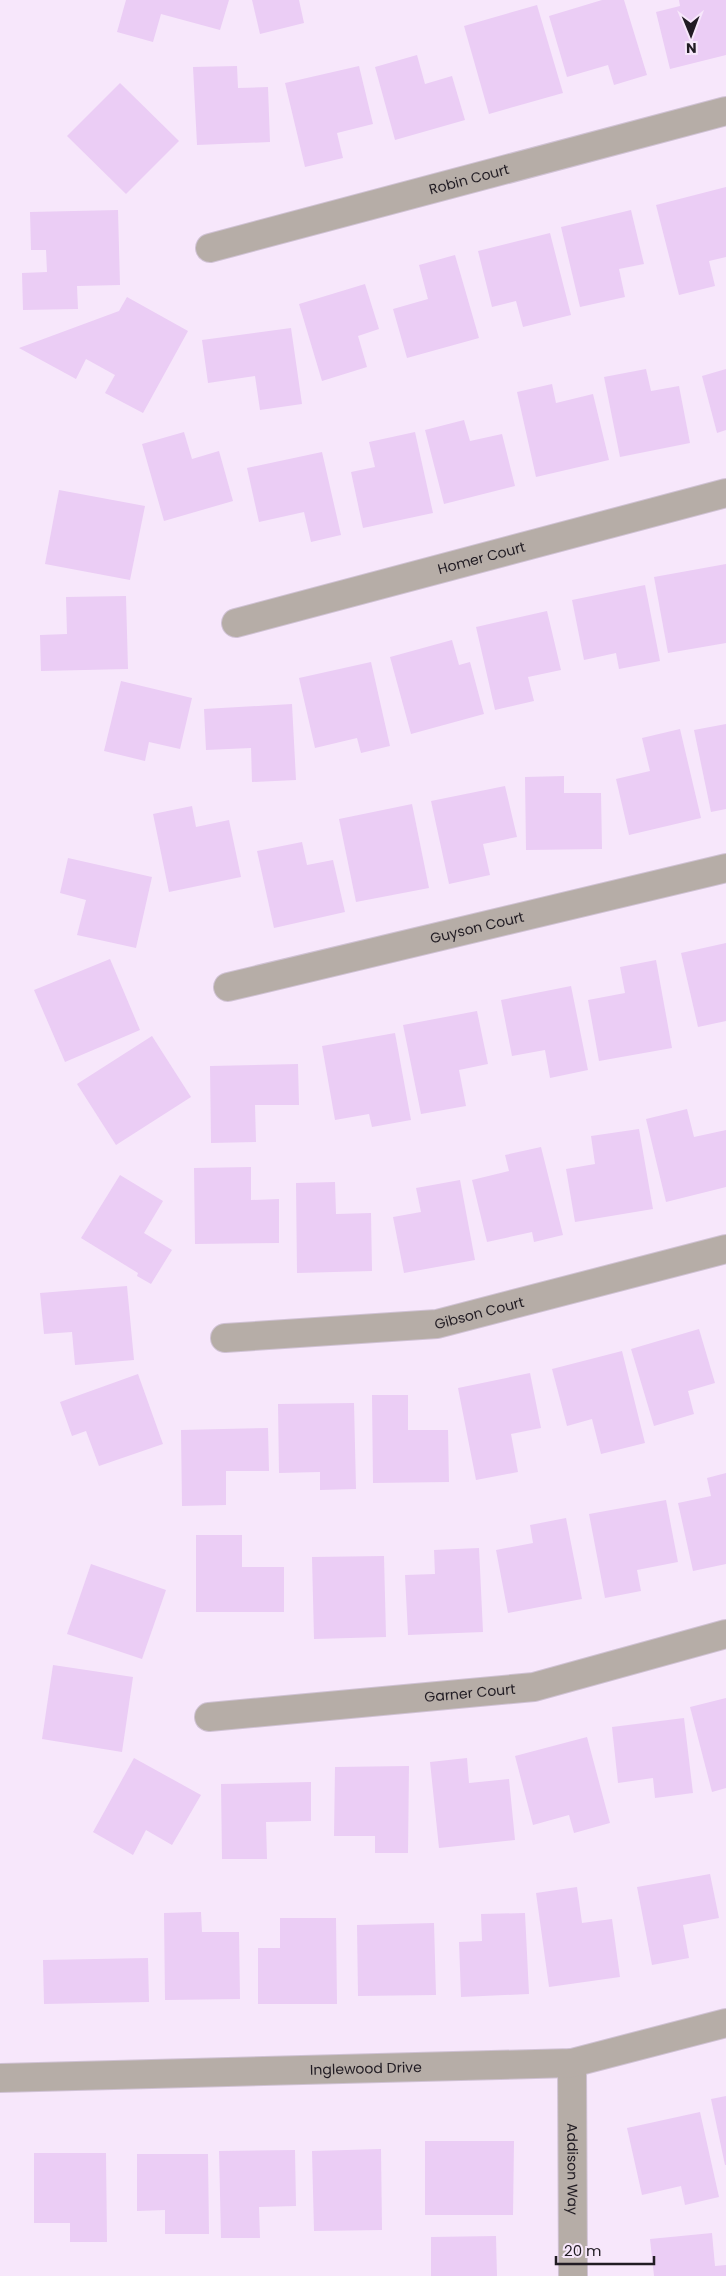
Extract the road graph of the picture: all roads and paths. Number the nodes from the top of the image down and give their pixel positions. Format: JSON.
{"nodes":[{"id":1,"x":726,"y":111,"type":"edge"},
{"id":2,"x":210,"y":248,"type":"dead end"},
{"id":3,"x":726,"y":493,"type":"edge"},
{"id":4,"x":236,"y":623,"type":"dead end"},
{"id":5,"x":726,"y":868,"type":"edge"},
{"id":6,"x":228,"y":987,"type":"dead end"},
{"id":7,"x":726,"y":1248,"type":"edge"},
{"id":8,"x":225,"y":1338,"type":"dead end"},
{"id":9,"x":726,"y":1634,"type":"edge"},
{"id":10,"x":209,"y":1717,"type":"dead end"},
{"id":11,"x":726,"y":2023,"type":"edge"},
{"id":12,"x":572,"y":2063,"type":"junction"},
{"id":13,"x":0,"y":2078,"type":"edge"},
{"id":14,"x":573,"y":2276,"type":"edge"}],
"edges":[{"from":1,"to":2,"type":"street","name":"Robin Court"},
{"from":3,"to":4,"type":"street","name":"Homer Court"},
{"from":5,"to":6,"type":"street","name":"Guyson Court"},
{"from":7,"to":8,"type":"street","name":"Gibson Court"},
{"from":9,"to":10,"type":"street","name":"Garner Court"},
{"from":11,"to":12,"type":"street","name":"Inglewood Drive"},
{"from":12,"to":13,"type":"street","name":"Inglewood Drive"},
{"from":12,"to":14,"type":"street","name":"Addison Way"}]}
